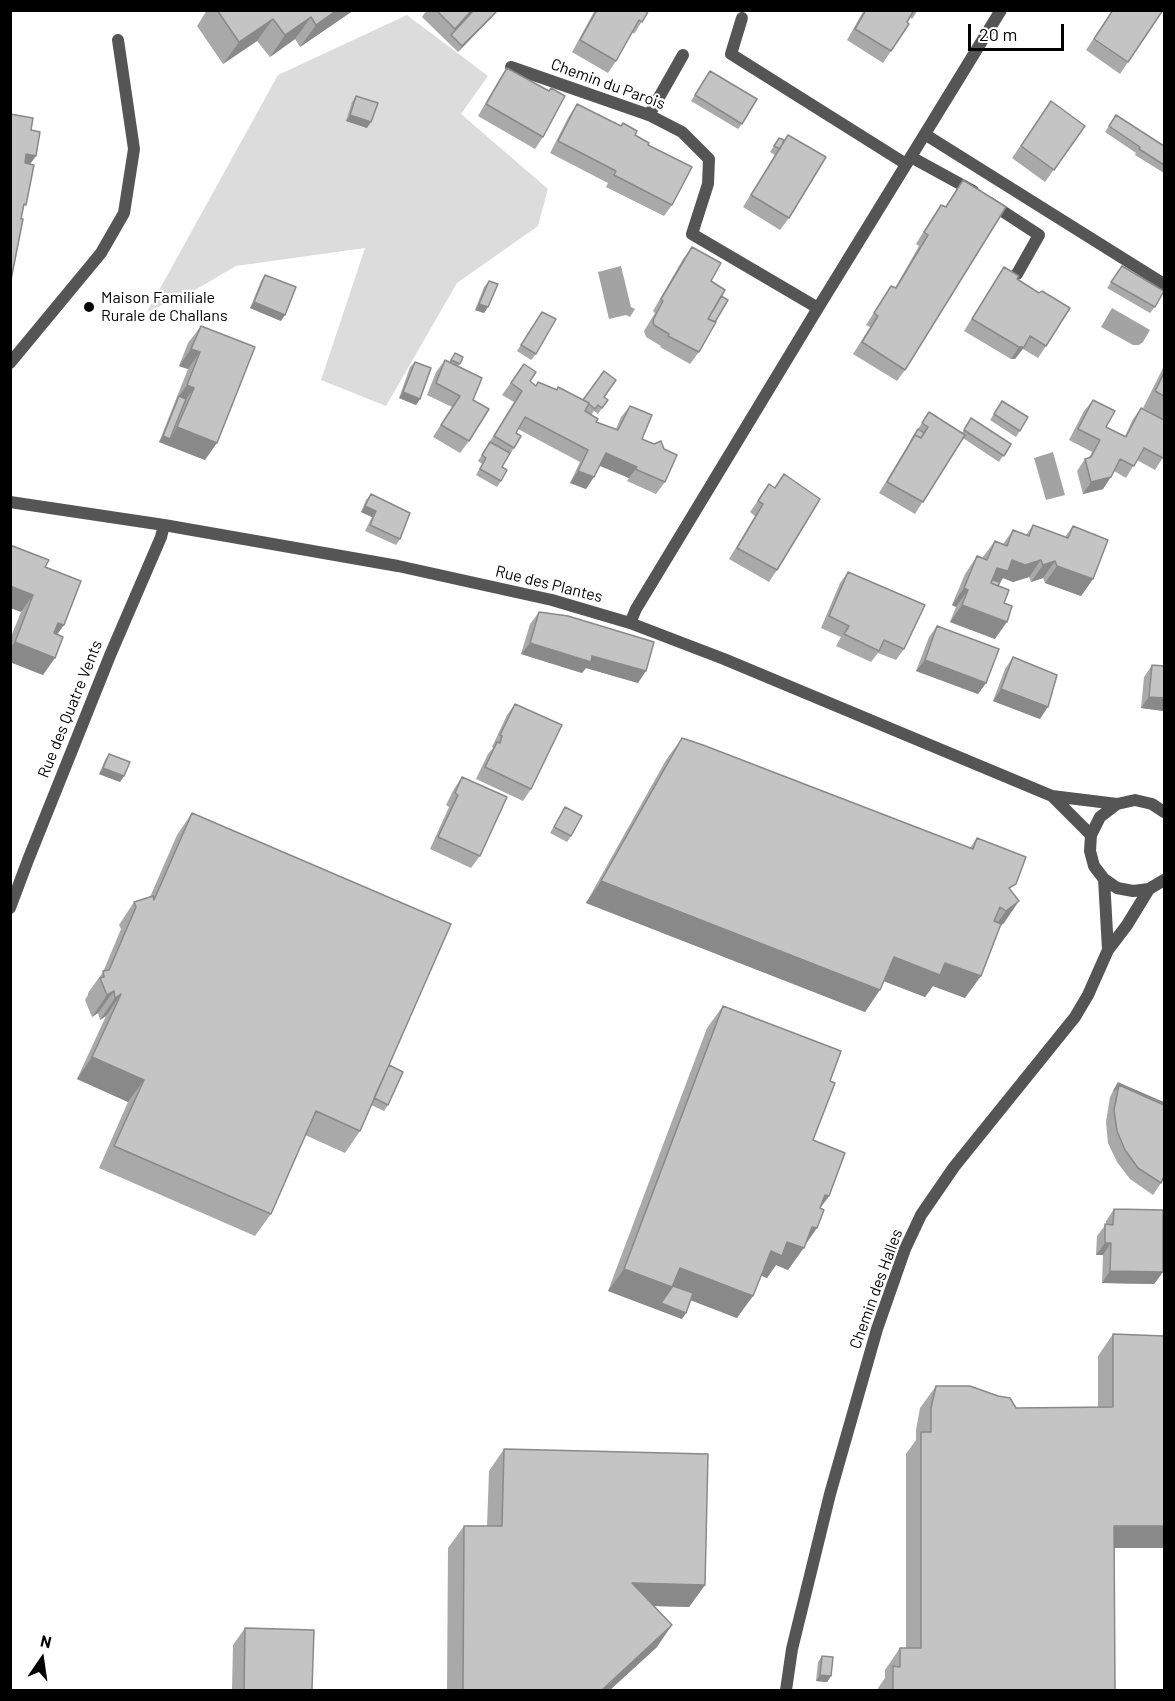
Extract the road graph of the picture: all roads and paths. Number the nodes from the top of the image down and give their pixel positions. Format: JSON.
{"nodes":[{"id":1,"x":1001,"y":10,"type":"edge"},
{"id":2,"x":742,"y":18,"type":"dead end"},
{"id":3,"x":118,"y":40,"type":"dead end"},
{"id":4,"x":682,"y":55,"type":"dead end"},
{"id":5,"x":511,"y":67,"type":"edge"},
{"id":6,"x":649,"y":115,"type":"junction"},
{"id":7,"x":926,"y":135,"type":"junction"},
{"id":8,"x":908,"y":161,"type":"junction"},
{"id":9,"x":1017,"y":274,"type":"edge"},
{"id":10,"x":1164,"y":284,"type":"edge"},
{"id":11,"x":818,"y":308,"type":"junction"},
{"id":12,"x":10,"y":363,"type":"edge"},
{"id":13,"x":10,"y":502,"type":"edge"},
{"id":14,"x":164,"y":525,"type":"junction"},
{"id":15,"x":630,"y":623,"type":"junction"},
{"id":16,"x":1052,"y":795,"type":"junction"},
{"id":17,"x":1117,"y":804,"type":"junction"},
{"id":18,"x":1164,"y":812,"type":"edge"},
{"id":19,"x":1091,"y":835,"type":"junction"},
{"id":20,"x":1104,"y":879,"type":"junction"},
{"id":21,"x":1164,"y":880,"type":"edge"},
{"id":22,"x":1149,"y":889,"type":"junction"},
{"id":23,"x":10,"y":908,"type":"edge"},
{"id":24,"x":1108,"y":950,"type":"junction"},
{"id":25,"x":786,"y":1690,"type":"edge"}],
"edges":[{"from":1,"to":7,"type":"street"},
{"from":2,"to":8,"type":"street"},
{"from":3,"to":12,"type":"street"},
{"from":4,"to":6,"type":"street"},
{"from":5,"to":6,"type":"street","name":"Chemin du Parois"},
{"from":6,"to":11,"type":"street","name":"Chemin du Parois"},
{"from":7,"to":8,"type":"street"},
{"from":7,"to":10,"type":"street"},
{"from":8,"to":9,"type":"street"},
{"from":8,"to":11,"type":"street"},
{"from":11,"to":15,"type":"street"},
{"from":13,"to":14,"type":"street","name":"Rue des Plantes"},
{"from":14,"to":15,"type":"street","name":"Rue des Plantes"},
{"from":14,"to":23,"type":"street","name":"Rue des Quatre Vents"},
{"from":15,"to":16,"type":"street","name":"Rue des Plantes"},
{"from":16,"to":17,"type":"street","name":"Rue des Plantes"},
{"from":16,"to":19,"type":"street","name":"Rue des Plantes"},
{"from":17,"to":18,"type":"street","name":"Rue des Plantes"},
{"from":17,"to":19,"type":"street"},
{"from":19,"to":20,"type":"street"},
{"from":20,"to":22,"type":"street"},
{"from":20,"to":24,"type":"street","name":"Chemin des Halles"},
{"from":21,"to":22,"type":"street"},
{"from":22,"to":24,"type":"street","name":"Chemin des Halles"},
{"from":24,"to":25,"type":"street","name":"Chemin des Halles"}]}
